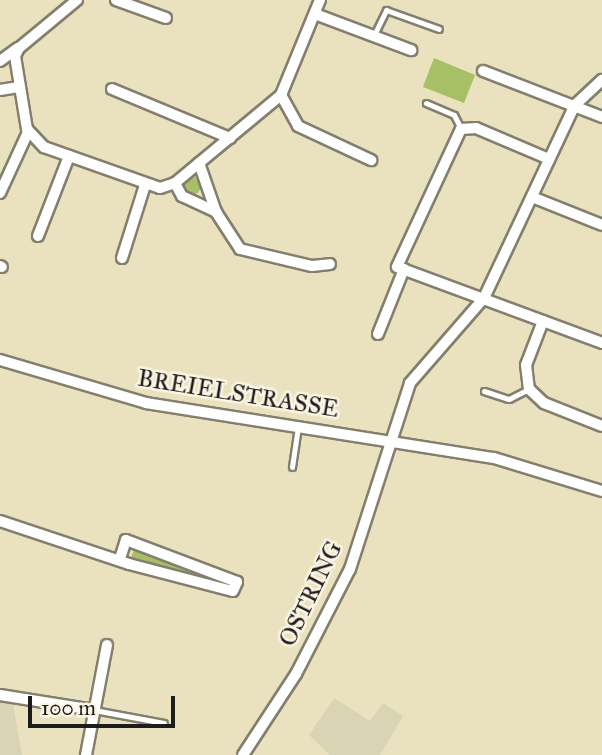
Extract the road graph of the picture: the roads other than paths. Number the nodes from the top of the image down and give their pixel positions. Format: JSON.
{"nodes":[{"id":1,"x":77,"y":0,"type":"edge"},
{"id":2,"x":116,"y":0,"type":"edge"},
{"id":3,"x":320,"y":0,"type":"edge"},
{"id":4,"x":314,"y":13,"type":"junction"},
{"id":5,"x":166,"y":18,"type":"dead end"},
{"id":6,"x":439,"y":29,"type":"dead end"},
{"id":7,"x":374,"y":35,"type":"junction"},
{"id":8,"x":19,"y":48,"type":"junction"},
{"id":9,"x":411,"y":50,"type":"dead end"},
{"id":10,"x":0,"y":61,"type":"edge"},
{"id":11,"x":483,"y":71,"type":"dead end"},
{"id":12,"x":602,"y":80,"type":"edge"},
{"id":13,"x":19,"y":87,"type":"junction"},
{"id":14,"x":112,"y":89,"type":"dead end"},
{"id":15,"x":0,"y":90,"type":"edge"},
{"id":16,"x":281,"y":95,"type":"junction"},
{"id":17,"x":426,"y":103,"type":"dead end"},
{"id":18,"x":575,"y":105,"type":"junction"},
{"id":19,"x":602,"y":117,"type":"edge"},
{"id":20,"x":461,"y":129,"type":"junction"},
{"id":21,"x":28,"y":131,"type":"junction"},
{"id":22,"x":230,"y":138,"type":"junction"},
{"id":23,"x":69,"y":156,"type":"junction"},
{"id":24,"x":549,"y":159,"type":"junction"},
{"id":25,"x":372,"y":160,"type":"dead end"},
{"id":26,"x":199,"y":163,"type":"junction"},
{"id":27,"x":175,"y":183,"type":"junction"},
{"id":28,"x":145,"y":185,"type":"junction"},
{"id":29,"x":0,"y":193,"type":"edge"},
{"id":30,"x":532,"y":197,"type":"junction"},
{"id":31,"x":216,"y":212,"type":"junction"},
{"id":32,"x":602,"y":225,"type":"edge"},
{"id":33,"x":38,"y":236,"type":"dead end"},
{"id":34,"x":122,"y":258,"type":"dead end"},
{"id":35,"x":330,"y":264,"type":"dead end"},
{"id":36,"x":404,"y":269,"type":"junction"},
{"id":37,"x":484,"y":298,"type":"junction"},
{"id":38,"x":543,"y":321,"type":"junction"},
{"id":39,"x":378,"y":334,"type":"dead end"},
{"id":40,"x":602,"y":343,"type":"edge"},
{"id":41,"x":0,"y":360,"type":"edge"},
{"id":42,"x":529,"y":389,"type":"junction"},
{"id":43,"x":484,"y":391,"type":"dead end"},
{"id":44,"x":602,"y":426,"type":"edge"},
{"id":45,"x":298,"y":427,"type":"junction"},
{"id":46,"x":391,"y":440,"type":"junction"},
{"id":47,"x":292,"y":467,"type":"dead end"},
{"id":48,"x":602,"y":491,"type":"edge"},
{"id":49,"x":0,"y":521,"type":"edge"},
{"id":50,"x":120,"y":558,"type":"junction"},
{"id":51,"x":107,"y":645,"type":"dead end"},
{"id":52,"x":0,"y":695,"type":"edge"},
{"id":53,"x":94,"y":710,"type":"junction"},
{"id":54,"x":164,"y":723,"type":"dead end"},
{"id":55,"x":86,"y":755,"type":"edge"},
{"id":56,"x":243,"y":755,"type":"edge"}],
"edges":[{"from":1,"to":8,"type":"street"},
{"from":2,"to":5,"type":"street"},
{"from":3,"to":4,"type":"street"},
{"from":4,"to":7,"type":"street"},
{"from":4,"to":16,"type":"street"},
{"from":6,"to":7,"type":"lane"},
{"from":7,"to":9,"type":"street"},
{"from":8,"to":10,"type":"street"},
{"from":8,"to":13,"type":"street"},
{"from":11,"to":18,"type":"street"},
{"from":12,"to":18,"type":"street"},
{"from":13,"to":15,"type":"street"},
{"from":13,"to":21,"type":"street"},
{"from":14,"to":22,"type":"street"},
{"from":16,"to":22,"type":"street"},
{"from":16,"to":25,"type":"street"},
{"from":17,"to":20,"type":"lane"},
{"from":18,"to":19,"type":"street"},
{"from":18,"to":24,"type":"street","name":"OSTRING"},
{"from":20,"to":24,"type":"street"},
{"from":20,"to":36,"type":"street"},
{"from":21,"to":23,"type":"street"},
{"from":21,"to":29,"type":"street"},
{"from":22,"to":26,"type":"street"},
{"from":23,"to":28,"type":"street"},
{"from":23,"to":33,"type":"street"},
{"from":24,"to":30,"type":"street","name":"OSTRING"},
{"from":26,"to":27,"type":"street"},
{"from":26,"to":31,"type":"street"},
{"from":27,"to":28,"type":"street"},
{"from":27,"to":31,"type":"street"},
{"from":28,"to":34,"type":"street"},
{"from":30,"to":32,"type":"street"},
{"from":30,"to":37,"type":"street","name":"OSTRING"},
{"from":31,"to":35,"type":"street"},
{"from":36,"to":37,"type":"street"},
{"from":36,"to":39,"type":"street"},
{"from":37,"to":38,"type":"street"},
{"from":37,"to":46,"type":"street","name":"OSTRING"},
{"from":38,"to":40,"type":"street"},
{"from":38,"to":42,"type":"street"},
{"from":41,"to":45,"type":"street","name":"BREIELSTRASSE"},
{"from":42,"to":43,"type":"lane"},
{"from":42,"to":44,"type":"street"},
{"from":45,"to":46,"type":"street","name":"BREIELSTRASSE"},
{"from":45,"to":47,"type":"lane"},
{"from":46,"to":48,"type":"street","name":"BREIELSTRASSE"},
{"from":46,"to":56,"type":"street","name":"OSTRING"},
{"from":49,"to":50,"type":"street"},
{"from":50,"to":50,"type":"street"},
{"from":51,"to":53,"type":"street"},
{"from":52,"to":53,"type":"street"},
{"from":53,"to":54,"type":"lane"},
{"from":53,"to":55,"type":"street"}]}
